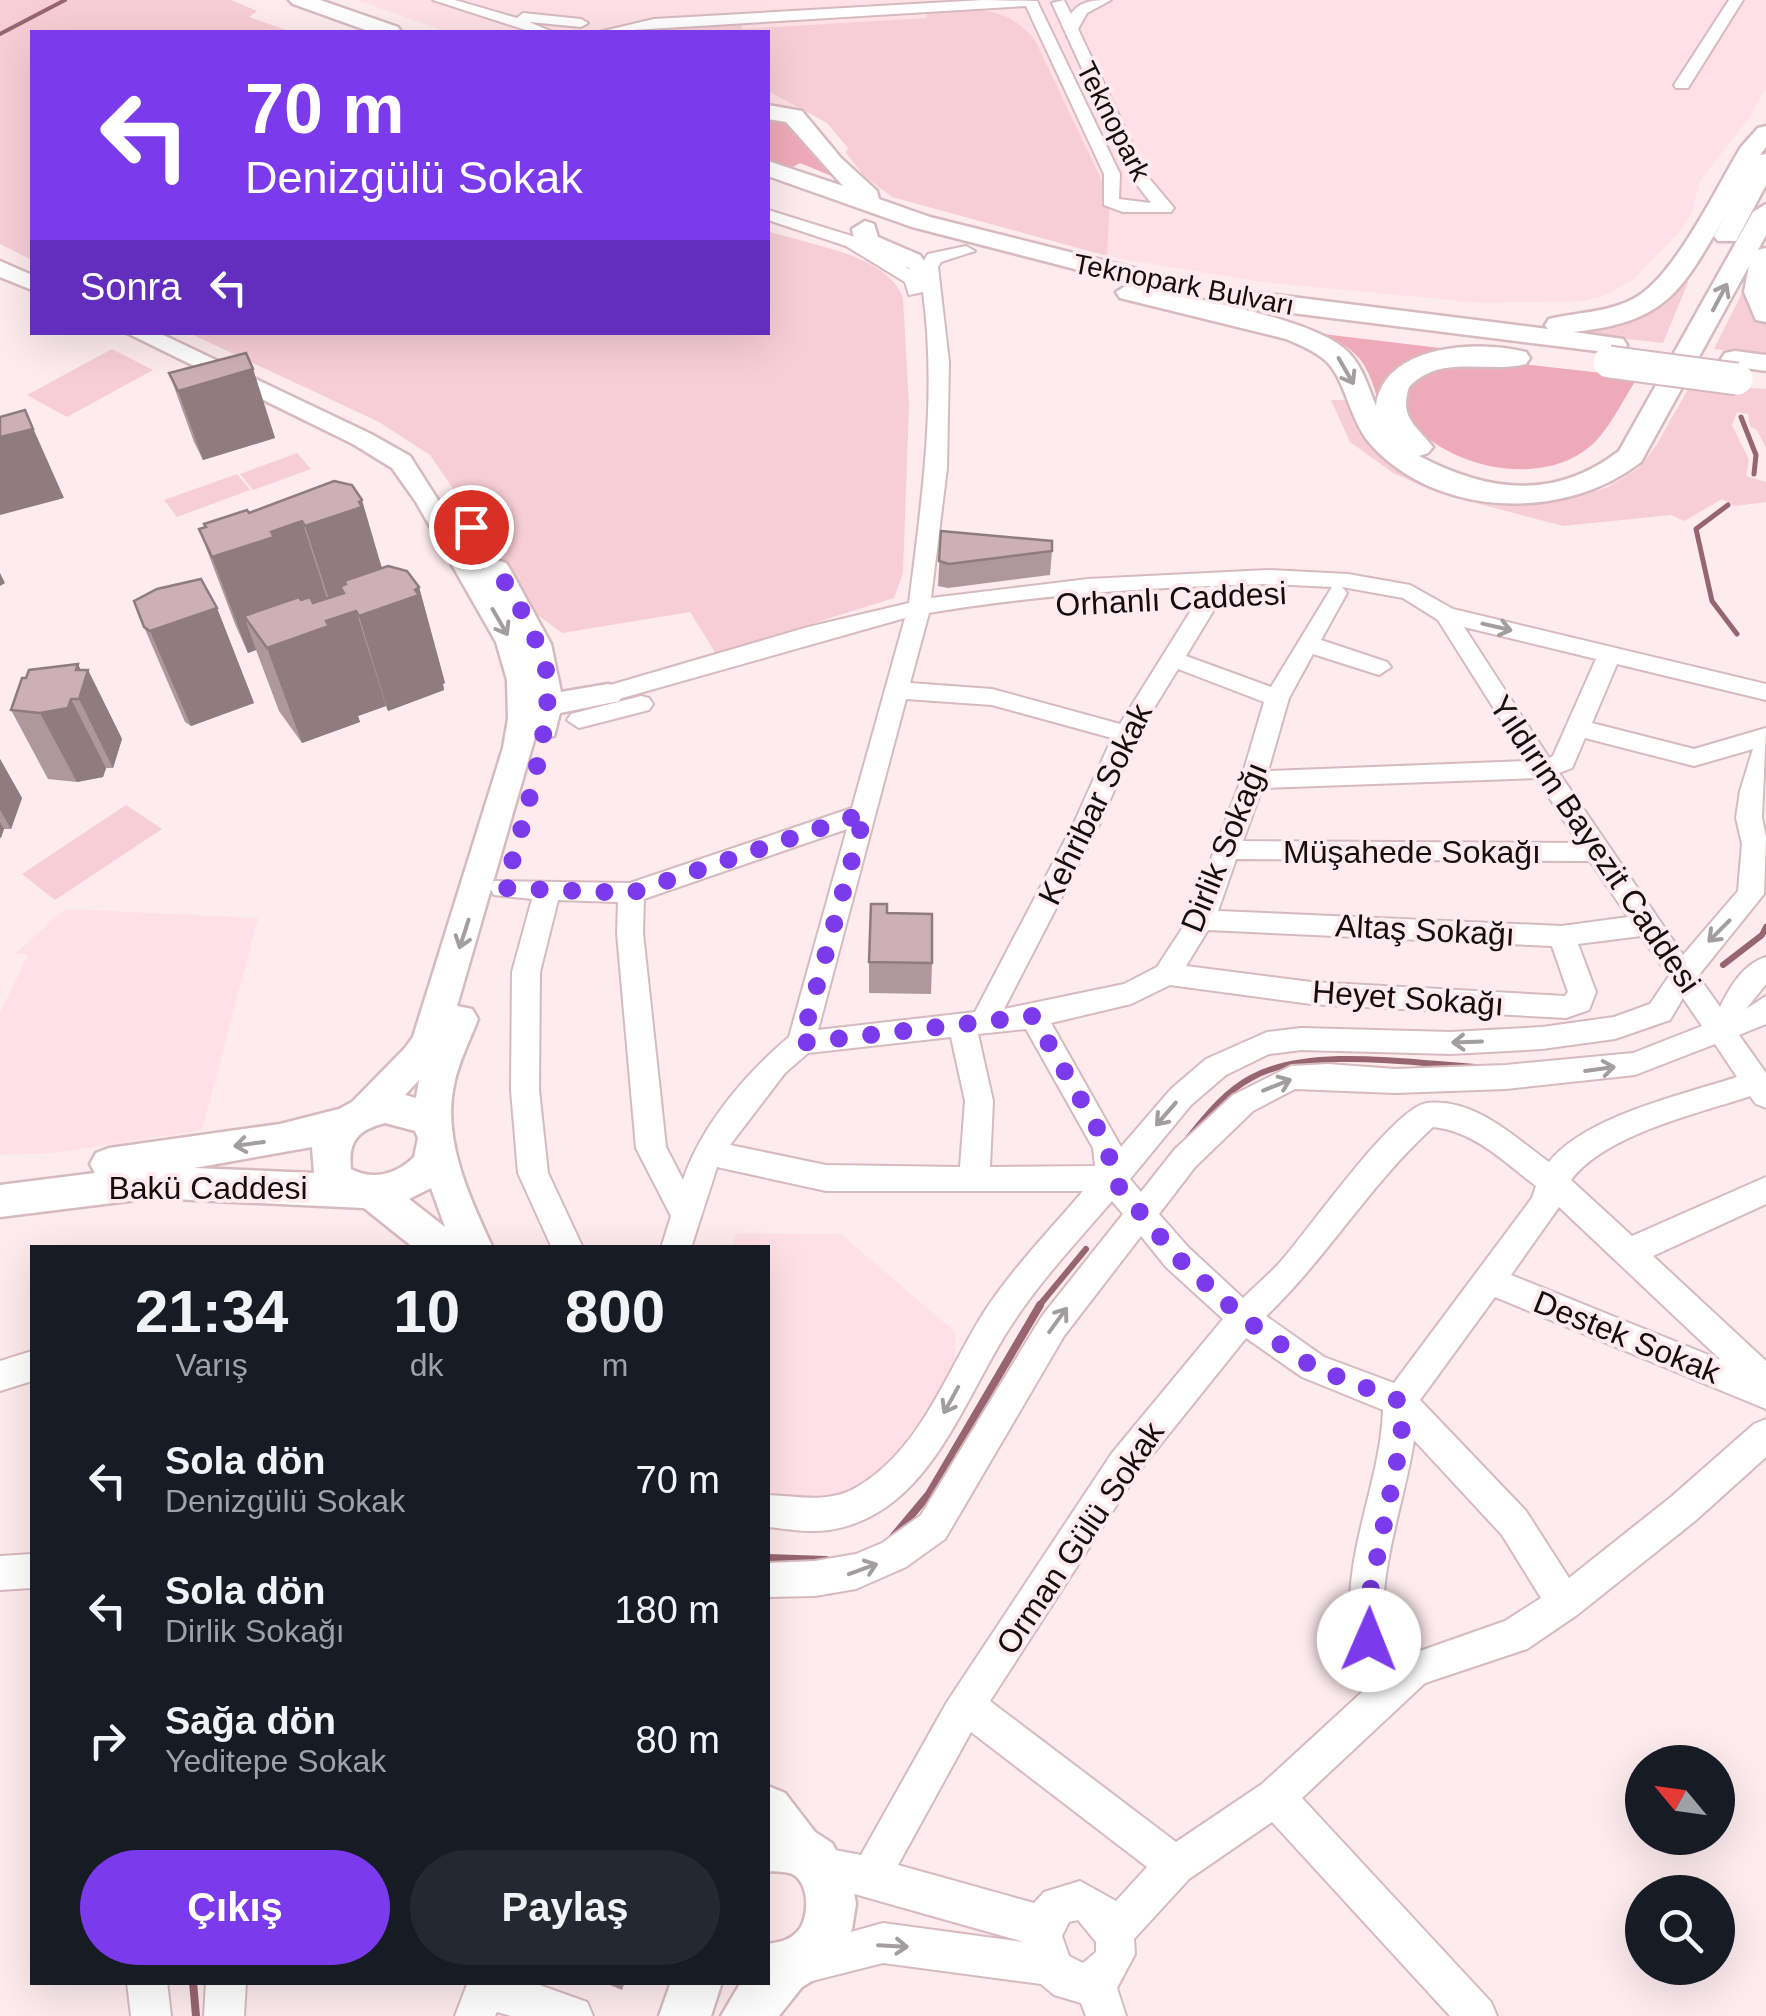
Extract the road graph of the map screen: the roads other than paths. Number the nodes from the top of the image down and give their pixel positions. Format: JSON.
{"nodes":[{"id":1,"x":440,"y":0,"type":"edge"},
{"id":2,"x":474,"y":0,"type":"edge"},
{"id":3,"x":1104,"y":0,"type":"edge"},
{"id":4,"x":1736,"y":0,"type":"edge"},
{"id":5,"x":1064,"y":1,"type":"edge"},
{"id":6,"x":1026,"y":2,"type":"edge"},
{"id":7,"x":290,"y":3,"type":"edge"},
{"id":8,"x":923,"y":3,"type":"edge"},
{"id":9,"x":946,"y":5,"type":"junction"},
{"id":10,"x":494,"y":19,"type":"junction"},
{"id":11,"x":673,"y":22,"type":"junction"},
{"id":12,"x":474,"y":26,"type":"dead end"},
{"id":13,"x":594,"y":28,"type":"edge"},
{"id":14,"x":348,"y":30,"type":"edge"},
{"id":15,"x":383,"y":30,"type":"edge"},
{"id":16,"x":538,"y":30,"type":"edge"},
{"id":17,"x":564,"y":30,"type":"edge"},
{"id":18,"x":644,"y":30,"type":"edge"},
{"id":19,"x":1070,"y":30,"type":"junction"},
{"id":20,"x":1046,"y":35,"type":"junction"},
{"id":21,"x":1682,"y":85,"type":"dead end"},
{"id":22,"x":770,"y":109,"type":"edge"},
{"id":23,"x":1766,"y":133,"type":"edge"},
{"id":24,"x":1766,"y":162,"type":"edge"},
{"id":25,"x":770,"y":169,"type":"edge"},
{"id":26,"x":770,"y":186,"type":"edge"},
{"id":27,"x":1766,"y":212,"type":"edge"},
{"id":28,"x":770,"y":216,"type":"edge"},
{"id":29,"x":872,"y":220,"type":"junction"},
{"id":30,"x":836,"y":237,"type":"junction"},
{"id":31,"x":966,"y":252,"type":"junction"},
{"id":32,"x":0,"y":254,"type":"edge"},
{"id":33,"x":1766,"y":256,"type":"edge"},
{"id":34,"x":911,"y":261,"type":"joint"},
{"id":35,"x":0,"y":268,"type":"edge"},
{"id":36,"x":30,"y":268,"type":"edge"},
{"id":37,"x":30,"y":282,"type":"edge"},
{"id":38,"x":930,"y":285,"type":"junction"},
{"id":39,"x":1129,"y":292,"type":"junction"},
{"id":40,"x":1766,"y":314,"type":"edge"},
{"id":41,"x":1368,"y":316,"type":"junction"},
{"id":42,"x":143,"y":335,"type":"edge"},
{"id":43,"x":174,"y":335,"type":"edge"},
{"id":44,"x":1611,"y":354,"type":"junction"},
{"id":45,"x":1766,"y":362,"type":"edge"},
{"id":46,"x":931,"y":363,"type":"junction"},
{"id":47,"x":1736,"y":369,"type":"junction"},
{"id":48,"x":1766,"y":382,"type":"edge"},
{"id":49,"x":1214,"y":593,"type":"junction"},
{"id":50,"x":1336,"y":593,"type":"junction"},
{"id":51,"x":1421,"y":595,"type":"joint"},
{"id":52,"x":1445,"y":614,"type":"junction"},
{"id":53,"x":916,"y":616,"type":"junction"},
{"id":54,"x":1308,"y":644,"type":"junction"},
{"id":55,"x":1610,"y":653,"type":"junction"},
{"id":56,"x":1170,"y":658,"type":"junction"},
{"id":57,"x":543,"y":662,"type":"junction"},
{"id":58,"x":1379,"y":667,"type":"dead end"},
{"id":59,"x":897,"y":690,"type":"junction"},
{"id":60,"x":1766,"y":692,"type":"edge"},
{"id":61,"x":608,"y":694,"type":"junction"},
{"id":62,"x":1277,"y":698,"type":"junction"},
{"id":63,"x":538,"y":710,"type":"junction"},
{"id":64,"x":579,"y":720,"type":"junction"},
{"id":65,"x":1578,"y":728,"type":"junction"},
{"id":66,"x":1126,"y":734,"type":"junction"},
{"id":67,"x":1766,"y":736,"type":"edge"},
{"id":68,"x":1766,"y":744,"type":"edge"},
{"id":69,"x":1703,"y":757,"type":"junction"},
{"id":70,"x":534,"y":767,"type":"junction"},
{"id":71,"x":1543,"y":769,"type":"junction"},
{"id":72,"x":1254,"y":780,"type":"junction"},
{"id":73,"x":1754,"y":782,"type":"junction"},
{"id":74,"x":865,"y":813,"type":"junction"},
{"id":75,"x":1226,"y":850,"type":"junction"},
{"id":76,"x":1597,"y":852,"type":"junction"},
{"id":77,"x":504,"y":888,"type":"junction"},
{"id":78,"x":547,"y":890,"type":"junction"},
{"id":79,"x":631,"y":893,"type":"junction"},
{"id":80,"x":1200,"y":920,"type":"junction"},
{"id":81,"x":1648,"y":925,"type":"junction"},
{"id":82,"x":1562,"y":936,"type":"junction"},
{"id":83,"x":1766,"y":968,"type":"edge"},
{"id":84,"x":1167,"y":974,"type":"junction"},
{"id":85,"x":1682,"y":978,"type":"junction"},
{"id":86,"x":1766,"y":1007,"type":"edge"},
{"id":87,"x":1033,"y":1016,"type":"junction"},
{"id":88,"x":973,"y":1022,"type":"junction"},
{"id":89,"x":1721,"y":1031,"type":"junction"},
{"id":90,"x":801,"y":1043,"type":"junction"},
{"id":91,"x":1761,"y":1089,"type":"edge"},
{"id":92,"x":354,"y":1118,"type":"junction"},
{"id":93,"x":435,"y":1135,"type":"junction"},
{"id":94,"x":708,"y":1153,"type":"junction"},
{"id":95,"x":0,"y":1174,"type":"edge"},
{"id":96,"x":1112,"y":1178,"type":"junction"},
{"id":97,"x":972,"y":1180,"type":"junction"},
{"id":98,"x":1552,"y":1180,"type":"junction"},
{"id":99,"x":1766,"y":1190,"type":"edge"},
{"id":100,"x":364,"y":1191,"type":"junction"},
{"id":101,"x":0,"y":1200,"type":"edge"},
{"id":102,"x":1143,"y":1216,"type":"junction"},
{"id":103,"x":687,"y":1218,"type":"junction"},
{"id":104,"x":439,"y":1245,"type":"edge"},
{"id":105,"x":473,"y":1245,"type":"edge"},
{"id":106,"x":567,"y":1245,"type":"edge"},
{"id":107,"x":677,"y":1245,"type":"edge"},
{"id":108,"x":1628,"y":1252,"type":"junction"},
{"id":109,"x":1487,"y":1280,"type":"junction"},
{"id":110,"x":1243,"y":1318,"type":"junction"},
{"id":111,"x":30,"y":1367,"type":"edge"},
{"id":112,"x":0,"y":1376,"type":"edge"},
{"id":113,"x":1766,"y":1382,"type":"edge"},
{"id":114,"x":1766,"y":1394,"type":"edge"},
{"id":115,"x":1400,"y":1401,"type":"junction"},
{"id":116,"x":1766,"y":1435,"type":"edge"},
{"id":117,"x":770,"y":1511,"type":"edge"},
{"id":118,"x":30,"y":1571,"type":"edge"},
{"id":119,"x":0,"y":1573,"type":"edge"},
{"id":120,"x":770,"y":1580,"type":"edge"},
{"id":121,"x":1566,"y":1603,"type":"junction"},
{"id":122,"x":1396,"y":1684,"type":"junction"},
{"id":123,"x":966,"y":1706,"type":"junction"},
{"id":124,"x":1275,"y":1797,"type":"junction"},
{"id":125,"x":770,"y":1813,"type":"edge"},
{"id":126,"x":795,"y":1854,"type":"edge"},
{"id":127,"x":1175,"y":1865,"type":"junction"},
{"id":128,"x":872,"y":1874,"type":"junction"},
{"id":129,"x":1044,"y":1924,"type":"junction"},
{"id":130,"x":1114,"y":1932,"type":"junction"},
{"id":131,"x":1050,"y":1965,"type":"junction"},
{"id":132,"x":784,"y":1967,"type":"edge"},
{"id":133,"x":147,"y":1985,"type":"edge"},
{"id":134,"x":226,"y":1985,"type":"edge"},
{"id":135,"x":696,"y":1985,"type":"edge"},
{"id":136,"x":1100,"y":1998,"type":"edge"},
{"id":137,"x":151,"y":2016,"type":"edge"},
{"id":138,"x":224,"y":2016,"type":"edge"},
{"id":139,"x":474,"y":2016,"type":"edge"},
{"id":140,"x":573,"y":2016,"type":"edge"},
{"id":141,"x":686,"y":2016,"type":"edge"},
{"id":142,"x":747,"y":2016,"type":"edge"},
{"id":143,"x":1477,"y":2016,"type":"edge"}],
"edges":[{"from":1,"to":10,"type":"street"},
{"from":2,"to":13,"type":"street","name":"Teknopark"},
{"from":3,"to":19,"type":"street","name":"Teknopark"},
{"from":4,"to":21,"type":"street"},
{"from":5,"to":6,"type":"street","name":"Teknopark"},
{"from":5,"to":19,"type":"street","name":"Teknopark"},
{"from":6,"to":9,"type":"street","name":"Teknopark"},
{"from":6,"to":20,"type":"street","name":"Teknopark"},
{"from":7,"to":14,"type":"highway"},
{"from":7,"to":15,"type":"highway"},
{"from":8,"to":9,"type":"street","name":"Teknopark"},
{"from":8,"to":11,"type":"street","name":"Teknopark"},
{"from":8,"to":13,"type":"street","name":"Teknopark"},
{"from":9,"to":20,"type":"street","name":"Teknopark"},
{"from":10,"to":12,"type":"street"},
{"from":10,"to":16,"type":"street"},
{"from":11,"to":13,"type":"street","name":"Teknopark"},
{"from":11,"to":18,"type":"street","name":"Teknopark"},
{"from":13,"to":17,"type":"street","name":"Teknopark"},
{"from":19,"to":20,"type":"street","name":"Teknopark"},
{"from":22,"to":29,"type":"highway"},
{"from":23,"to":41,"type":"highway"},
{"from":24,"to":44,"type":"highway"},
{"from":25,"to":29,"type":"highway","name":"Teknopark Bulvarı"},
{"from":26,"to":29,"type":"highway","name":"Teknopark Bulvarı"},
{"from":39,"to":27,"type":"highway","one_way":true},
{"from":28,"to":30,"type":"street"},
{"from":29,"to":30,"type":"highway"},
{"from":29,"to":31,"type":"highway","name":"Teknopark Bulvarı"},
{"from":29,"to":34,"type":"highway"},
{"from":29,"to":41,"type":"highway","name":"Teknopark Bulvarı"},
{"from":30,"to":46,"type":"street"},
{"from":31,"to":38,"type":"street"},
{"from":31,"to":39,"type":"highway","name":"Teknopark Bulvarı"},
{"from":32,"to":36,"type":"main road"},
{"from":33,"to":40,"type":"highway"},
{"from":34,"to":38,"type":"street"},
{"from":35,"to":37,"type":"main road"},
{"from":38,"to":46,"type":"street"},
{"from":39,"to":44,"type":"highway","name":"Teknopark Bulvarı"},
{"from":41,"to":44,"type":"highway","name":"Teknopark Bulvarı"},
{"from":42,"to":63,"type":"main road","one_way":true},
{"from":43,"to":57,"type":"main road"},
{"from":44,"to":47,"type":"highway","bridge":true},
{"from":45,"to":47,"type":"highway"},
{"from":46,"to":53,"type":"street"},
{"from":47,"to":48,"type":"highway"},
{"from":49,"to":50,"type":"street","name":"Orhanlı Caddesi"},
{"from":49,"to":53,"type":"street","name":"Orhanlı Caddesi"},
{"from":49,"to":56,"type":"street","name":"Kehribar Sokak"},
{"from":50,"to":52,"type":"street","name":"Orhanlı Caddesi"},
{"from":50,"to":54,"type":"street","name":"Dirlik Sokağı"},
{"from":51,"to":52,"type":"street","name":"Yıldırım Bayezit Caddesi"},
{"from":51,"to":53,"type":"street","name":"Orhanlı Caddesi"},
{"from":52,"to":55,"type":"street","name":"Orhanlı Caddesi","one_way":true},
{"from":52,"to":71,"type":"street","name":"Yıldırım Bayezit Caddesi"},
{"from":53,"to":59,"type":"street"},
{"from":53,"to":61,"type":"street","name":"Orhanlı Caddesi"},
{"from":53,"to":64,"type":"street","name":"Orhanlı Caddesi"},
{"from":54,"to":58,"type":"street"},
{"from":54,"to":62,"type":"street","name":"Dirlik Sokağı"},
{"from":55,"to":60,"type":"street","name":"Orhanlı Caddesi"},
{"from":55,"to":65,"type":"street"},
{"from":56,"to":62,"type":"street"},
{"from":56,"to":66,"type":"street","name":"Kehribar Sokak"},
{"from":57,"to":61,"type":"main road"},
{"from":57,"to":63,"type":"main road"},
{"from":59,"to":66,"type":"street"},
{"from":59,"to":74,"type":"street"},
{"from":61,"to":63,"type":"main road"},
{"from":62,"to":72,"type":"street","name":"Dirlik Sokağı"},
{"from":63,"to":64,"type":"main road"},
{"from":63,"to":70,"type":"main road"},
{"from":63,"to":92,"type":"main road","one_way":true},
{"from":64,"to":70,"type":"main road"},
{"from":65,"to":69,"type":"street"},
{"from":65,"to":71,"type":"street"},
{"from":66,"to":88,"type":"street","name":"Kehribar Sokak"},
{"from":67,"to":69,"type":"street"},
{"from":68,"to":73,"type":"street"},
{"from":69,"to":73,"type":"street"},
{"from":70,"to":77,"type":"main road"},
{"from":71,"to":72,"type":"street"},
{"from":71,"to":76,"type":"street","name":"Yıldırım Bayezit Caddesi"},
{"from":72,"to":75,"type":"street","name":"Dirlik Sokağı"},
{"from":73,"to":85,"type":"street","one_way":true},
{"from":74,"to":79,"type":"street"},
{"from":74,"to":90,"type":"street"},
{"from":75,"to":76,"type":"street","name":"Müşahede Sokağı"},
{"from":75,"to":80,"type":"street","name":"Dirlik Sokağı"},
{"from":76,"to":81,"type":"street","name":"Yıldırım Bayezit Caddesi"},
{"from":77,"to":78,"type":"street"},
{"from":77,"to":93,"type":"main road"},
{"from":78,"to":79,"type":"street"},
{"from":78,"to":106,"type":"street"},
{"from":79,"to":103,"type":"street"},
{"from":80,"to":82,"type":"street","name":"Altaş Sokağı"},
{"from":80,"to":84,"type":"street","name":"Dirlik Sokağı"},
{"from":81,"to":82,"type":"street","name":"Altaş Sokağı"},
{"from":81,"to":85,"type":"street","name":"Yıldırım Bayezit Caddesi"},
{"from":82,"to":84,"type":"street","name":"Heyet Sokağı"},
{"from":83,"to":89,"type":"street"},
{"from":84,"to":87,"type":"street"},
{"from":85,"to":89,"type":"street","name":"Yıldırım Bayezit Caddesi"},
{"from":85,"to":96,"type":"street","one_way":true},
{"from":86,"to":89,"type":"street"},
{"from":87,"to":88,"type":"street"},
{"from":87,"to":96,"type":"street"},
{"from":88,"to":90,"type":"street"},
{"from":88,"to":97,"type":"street"},
{"from":89,"to":91,"type":"street","name":"Yıldırım Bayezit Caddesi"},
{"from":102,"to":89,"type":"street","one_way":true},
{"from":90,"to":94,"type":"street"},
{"from":91,"to":98,"type":"street"},
{"from":92,"to":93,"type":"main road"},
{"from":92,"to":95,"type":"main road","name":"Bakü Caddesi","one_way":true},
{"from":92,"to":100,"type":"main road"},
{"from":93,"to":100,"type":"main road"},
{"from":93,"to":105,"type":"main road"},
{"from":94,"to":97,"type":"street"},
{"from":94,"to":103,"type":"street"},
{"from":96,"to":97,"type":"street"},
{"from":96,"to":102,"type":"street"},
{"from":96,"to":117,"type":"street","one_way":true},
{"from":98,"to":108,"type":"street"},
{"from":98,"to":109,"type":"street"},
{"from":98,"to":110,"type":"street","name":"Orman Gülü Sokak"},
{"from":99,"to":108,"type":"street"},
{"from":100,"to":101,"type":"main road","name":"Bakü Caddesi"},
{"from":100,"to":104,"type":"main road"},
{"from":102,"to":110,"type":"street"},
{"from":120,"to":102,"type":"street","one_way":true},
{"from":103,"to":107,"type":"street"},
{"from":108,"to":113,"type":"street"},
{"from":109,"to":114,"type":"street","name":"Destek Sokak"},
{"from":109,"to":115,"type":"street"},
{"from":110,"to":115,"type":"street"},
{"from":110,"to":123,"type":"street","name":"Orman Gülü Sokak"},
{"from":111,"to":112,"type":"street"},
{"from":115,"to":121,"type":"street"},
{"from":115,"to":122,"type":"street"},
{"from":116,"to":121,"type":"street"},
{"from":118,"to":119,"type":"street"},
{"from":121,"to":122,"type":"street"},
{"from":122,"to":124,"type":"street"},
{"from":123,"to":127,"type":"street"},
{"from":123,"to":128,"type":"street","name":"Orman Gülü Sokak"},
{"from":124,"to":127,"type":"street"},
{"from":124,"to":143,"type":"street"},
{"from":125,"to":126,"type":"main road"},
{"from":126,"to":128,"type":"street"},
{"from":126,"to":132,"type":"main road"},
{"from":127,"to":130,"type":"street"},
{"from":128,"to":129,"type":"street"},
{"from":129,"to":130,"type":"street"},
{"from":129,"to":131,"type":"street"},
{"from":130,"to":136,"type":"street"},
{"from":132,"to":131,"type":"street","one_way":true},
{"from":131,"to":136,"type":"street"},
{"from":132,"to":142,"type":"main road"},
{"from":133,"to":137,"type":"street"},
{"from":134,"to":138,"type":"street"},
{"from":135,"to":141,"type":"main road"},
{"from":139,"to":140,"type":"street"}]}
